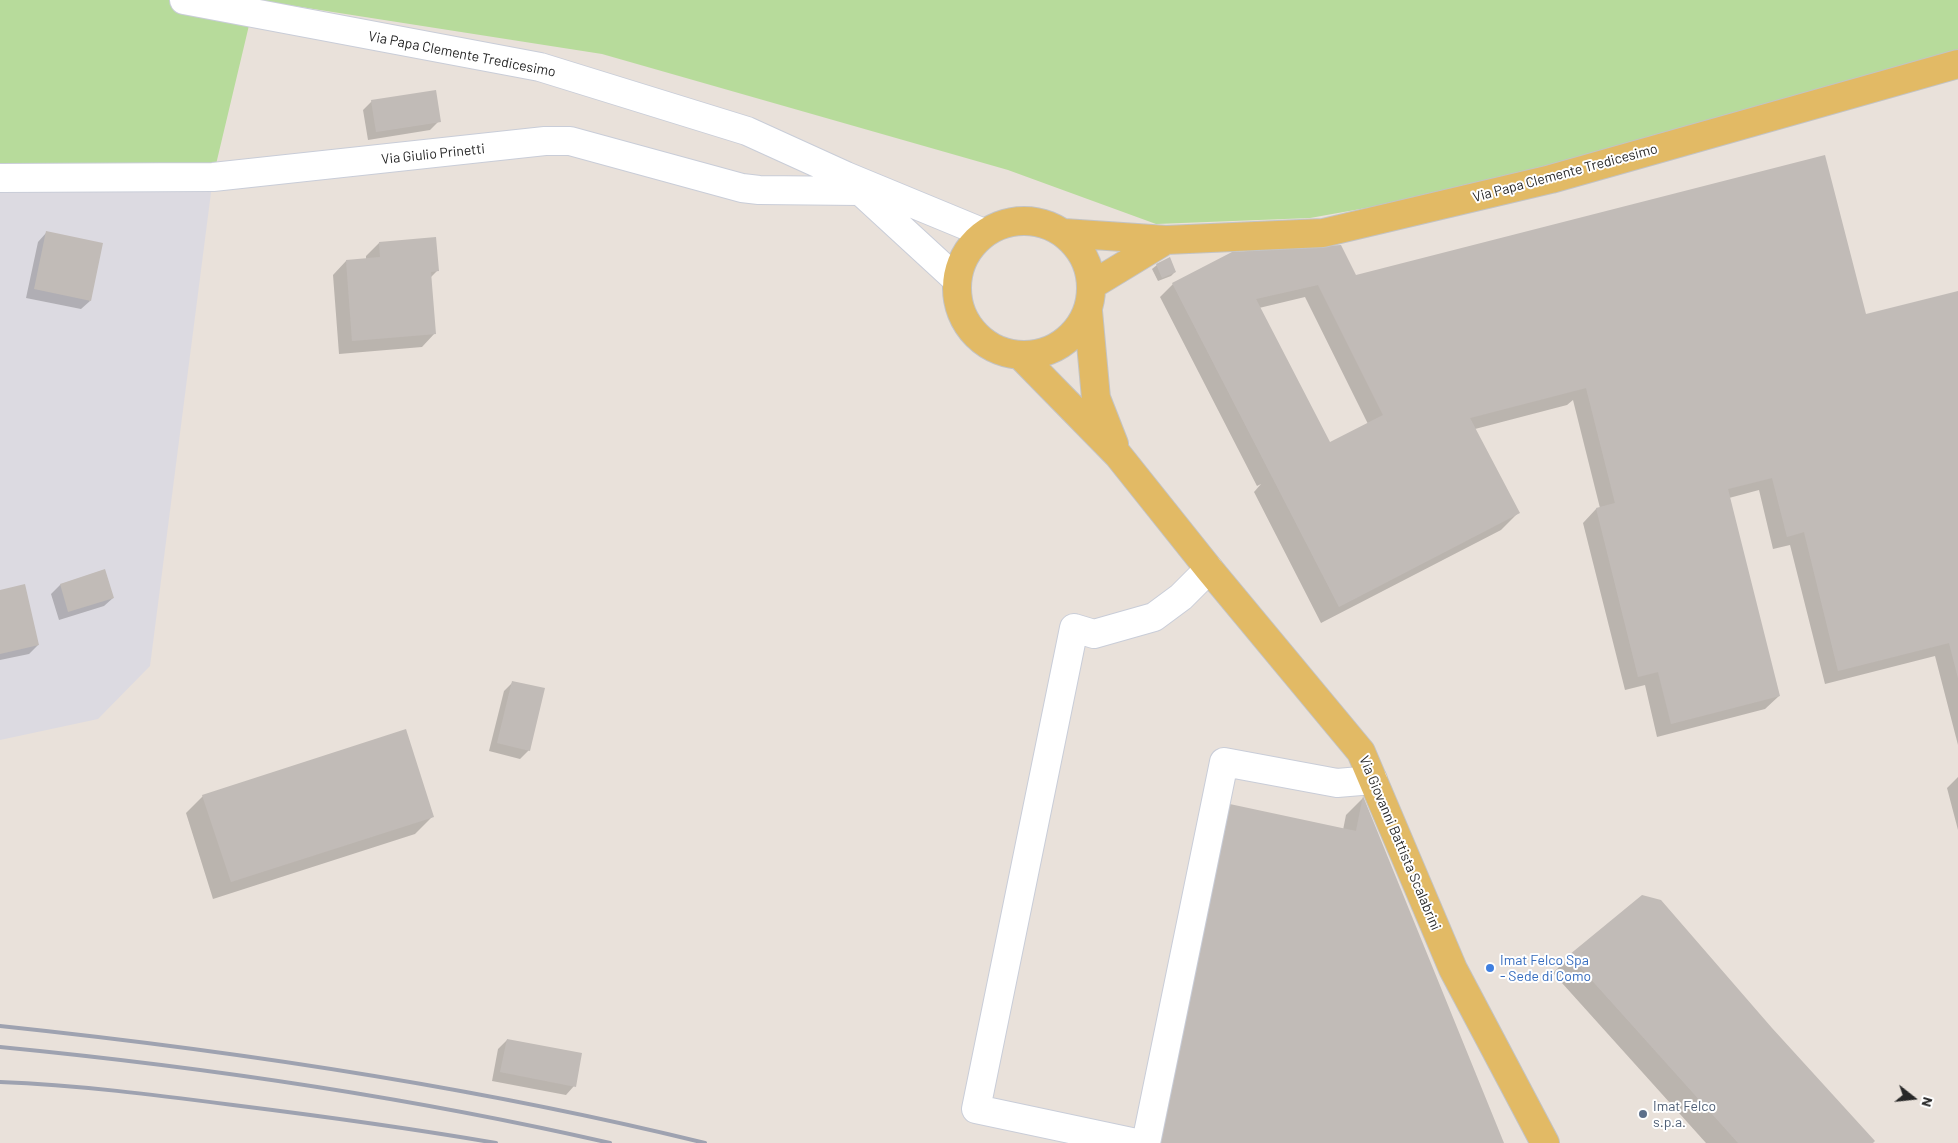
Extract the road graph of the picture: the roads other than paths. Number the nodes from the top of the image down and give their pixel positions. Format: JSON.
{"nodes":[{"id":1,"x":184,"y":0,"type":"edge"},
{"id":2,"x":1958,"y":64,"type":"edge"},
{"id":3,"x":0,"y":178,"type":"edge"},
{"id":4,"x":853,"y":183,"type":"junction"},
{"id":5,"x":984,"y":233,"type":"junction"},
{"id":6,"x":1064,"y":233,"type":"junction"},
{"id":7,"x":1166,"y":240,"type":"junction"},
{"id":8,"x":956,"y":279,"type":"junction"},
{"id":9,"x":1090,"y":298,"type":"junction"},
{"id":10,"x":1022,"y":357,"type":"junction"},
{"id":11,"x":1118,"y":455,"type":"junction"},
{"id":12,"x":1208,"y":569,"type":"junction"},
{"id":13,"x":1373,"y":780,"type":"junction"},
{"id":14,"x":1136,"y":1143,"type":"edge"},
{"id":15,"x":1146,"y":1143,"type":"edge"},
{"id":16,"x":1545,"y":1143,"type":"edge"}],
"edges":[{"from":1,"to":4,"type":"street","name":"Via Papa Clemente Tredicesimo"},
{"from":2,"to":7,"type":"main road","name":"Via Papa Clemente Tredicesimo"},
{"from":3,"to":4,"type":"street","name":"Via Giulio Prinetti"},
{"from":4,"to":5,"type":"street","name":"Via Papa Clemente Tredicesimo"},
{"from":4,"to":8,"type":"street","name":"Via Papa Clemente Tredicesimo"},
{"from":5,"to":6,"type":"main road"},
{"from":5,"to":8,"type":"main road"},
{"from":6,"to":7,"type":"main road","name":"Via Papa Clemente Tredicesimo"},
{"from":6,"to":9,"type":"main road"},
{"from":7,"to":9,"type":"main road","name":"Via Papa Clemente Tredicesimo"},
{"from":8,"to":10,"type":"main road"},
{"from":9,"to":10,"type":"main road"},
{"from":9,"to":11,"type":"main road","name":"Via Giovanni Battista Scalabrini"},
{"from":10,"to":11,"type":"main road","name":"Via Giovanni Battista Scalabrini"},
{"from":11,"to":12,"type":"main road","name":"Via Giovanni Battista Scalabrini"},
{"from":12,"to":13,"type":"main road","name":"Via Giovanni Battista Scalabrini"},
{"from":12,"to":14,"type":"street"},
{"from":13,"to":15,"type":"street"},
{"from":13,"to":16,"type":"main road","name":"Via Giovanni Battista Scalabrini"}]}
